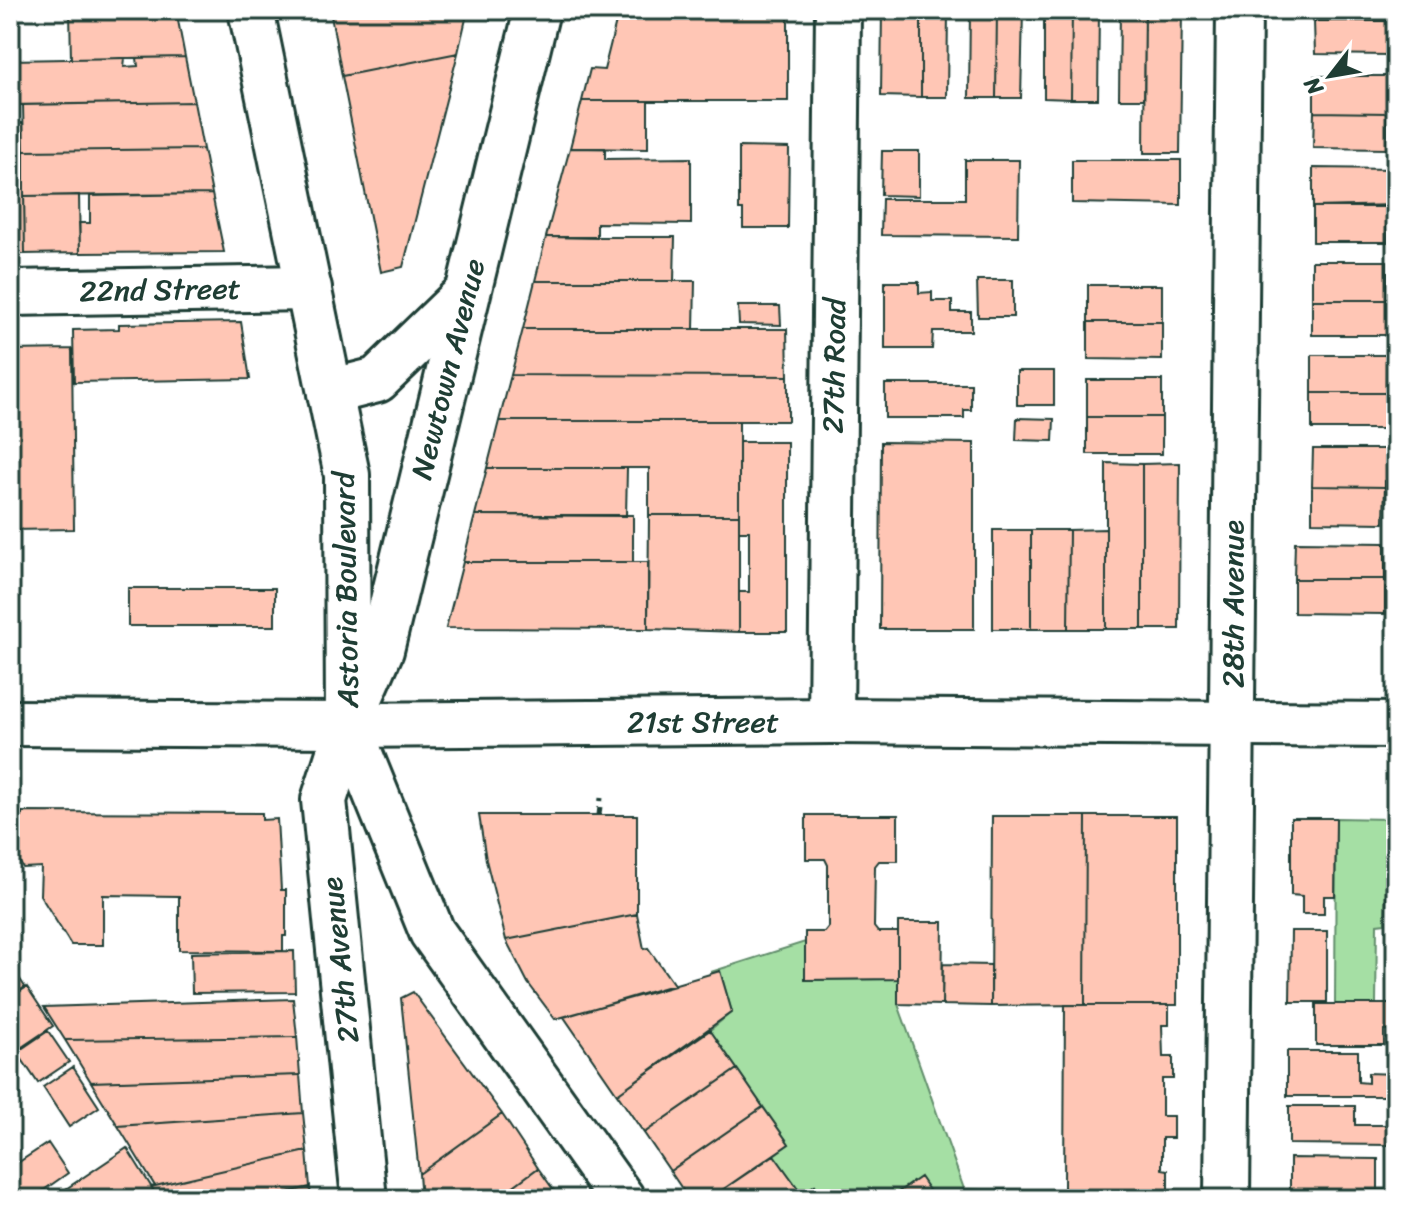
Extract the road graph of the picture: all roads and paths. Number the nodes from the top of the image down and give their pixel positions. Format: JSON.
{"nodes":[{"id":1,"x":251,"y":10,"type":"edge"},
{"id":2,"x":537,"y":10,"type":"edge"},
{"id":3,"x":838,"y":10,"type":"edge"},
{"id":4,"x":1239,"y":10,"type":"edge"},
{"id":5,"x":309,"y":288,"type":"junction"},
{"id":6,"x":10,"y":293,"type":"edge"},
{"id":7,"x":467,"y":293,"type":"junction"},
{"id":8,"x":330,"y":392,"type":"junction"},
{"id":9,"x":831,"y":721,"type":"junction"},
{"id":10,"x":10,"y":723,"type":"edge"},
{"id":11,"x":1232,"y":723,"type":"junction"},
{"id":12,"x":348,"y":725,"type":"junction"},
{"id":13,"x":1396,"y":725,"type":"edge"},
{"id":14,"x":601,"y":798,"type":"dead end"},
{"id":15,"x":599,"y":815,"type":"dead end"},
{"id":16,"x":364,"y":1199,"type":"edge"},
{"id":17,"x":622,"y":1199,"type":"edge"},
{"id":18,"x":1227,"y":1199,"type":"edge"}],
"edges":[{"from":1,"to":5,"type":"street","name":"Astoria Boulevard"},
{"from":2,"to":7,"type":"street","name":"Newtown Avenue"},
{"from":3,"to":9,"type":"street","name":"27th Road"},
{"from":4,"to":11,"type":"street","name":"28th Avenue"},
{"from":5,"to":6,"type":"street","name":"22nd Street"},
{"from":5,"to":8,"type":"street","name":"Astoria Boulevard"},
{"from":7,"to":8,"type":"street"},
{"from":7,"to":12,"type":"street","name":"Newtown Avenue"},
{"from":8,"to":12,"type":"street","name":"Astoria Boulevard"},
{"from":9,"to":11,"type":"street","name":"21st Street"},
{"from":9,"to":12,"type":"street","name":"21st Street"},
{"from":10,"to":12,"type":"street","name":"21st Street"},
{"from":11,"to":13,"type":"street","name":"21st Street"},
{"from":11,"to":18,"type":"street","name":"28th Avenue"},
{"from":12,"to":16,"type":"street","name":"27th Avenue"},
{"from":12,"to":17,"type":"street","name":"Astoria Boulevard"},
{"from":14,"to":15,"type":"path"}]}
